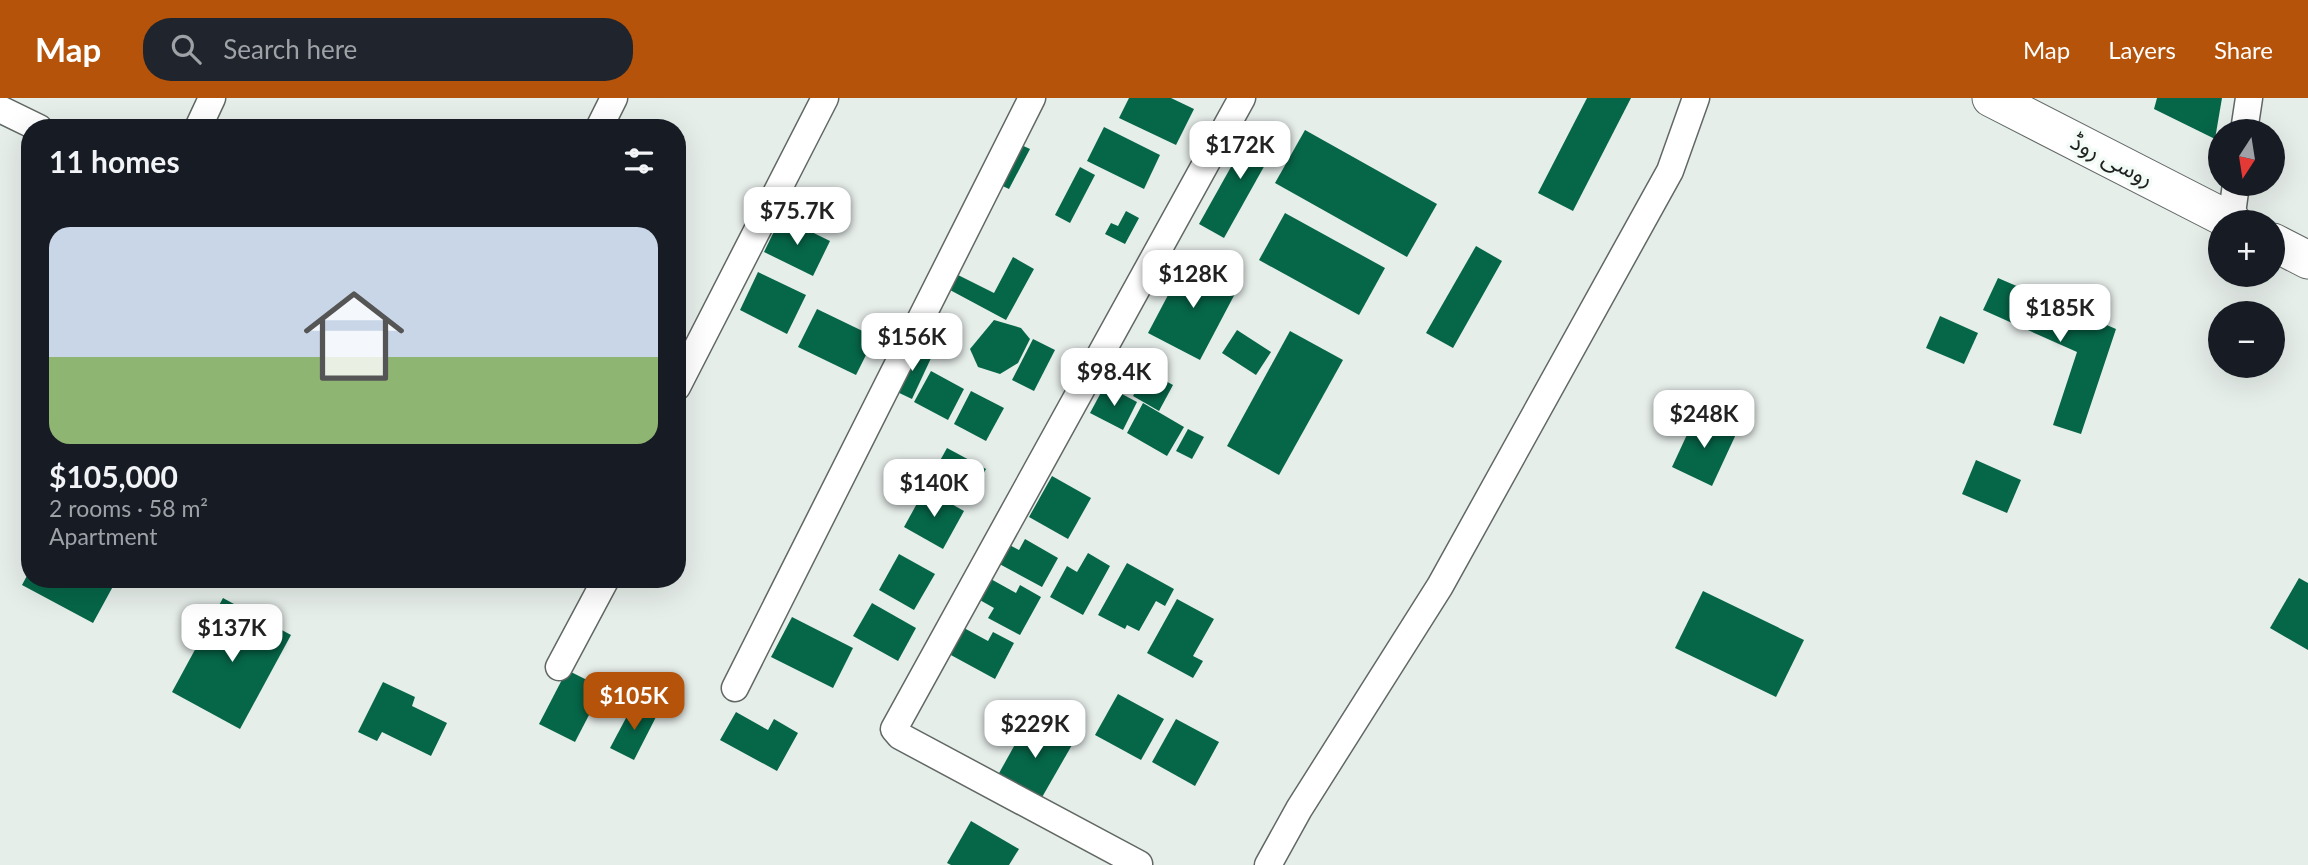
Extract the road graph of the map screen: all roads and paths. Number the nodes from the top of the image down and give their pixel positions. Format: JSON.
{"nodes":[{"id":1,"x":212,"y":98,"type":"edge"},
{"id":2,"x":614,"y":98,"type":"edge"},
{"id":3,"x":825,"y":98,"type":"edge"},
{"id":4,"x":1032,"y":98,"type":"edge"},
{"id":5,"x":1242,"y":98,"type":"edge"},
{"id":6,"x":1696,"y":98,"type":"edge"},
{"id":7,"x":1991,"y":98,"type":"edge"},
{"id":8,"x":2249,"y":98,"type":"edge"},
{"id":9,"x":0,"y":109,"type":"edge"},
{"id":10,"x":21,"y":119,"type":"edge"},
{"id":11,"x":202,"y":119,"type":"edge"},
{"id":12,"x":604,"y":119,"type":"edge"},
{"id":13,"x":2246,"y":119,"type":"edge"},
{"id":14,"x":2209,"y":210,"type":"edge"},
{"id":15,"x":2285,"y":249,"type":"edge"},
{"id":16,"x":2308,"y":260,"type":"edge"},
{"id":17,"x":686,"y":369,"type":"edge"},
{"id":18,"x":601,"y":588,"type":"edge"},
{"id":19,"x":559,"y":667,"type":"dead end"},
{"id":20,"x":734,"y":688,"type":"dead end"},
{"id":21,"x":1139,"y":864,"type":"edge"},
{"id":22,"x":1268,"y":865,"type":"edge"}],
"edges":[{"from":1,"to":11,"type":"street"},
{"from":2,"to":12,"type":"street"},
{"from":3,"to":17,"type":"street"},
{"from":4,"to":20,"type":"street"},
{"from":5,"to":21,"type":"street"},
{"from":6,"to":22,"type":"street"},
{"from":7,"to":14,"type":"main road","name":"روسی روڈ"},
{"from":8,"to":13,"type":"street"},
{"from":9,"to":10,"type":"street"},
{"from":15,"to":16,"type":"main road"},
{"from":18,"to":19,"type":"street"}]}
